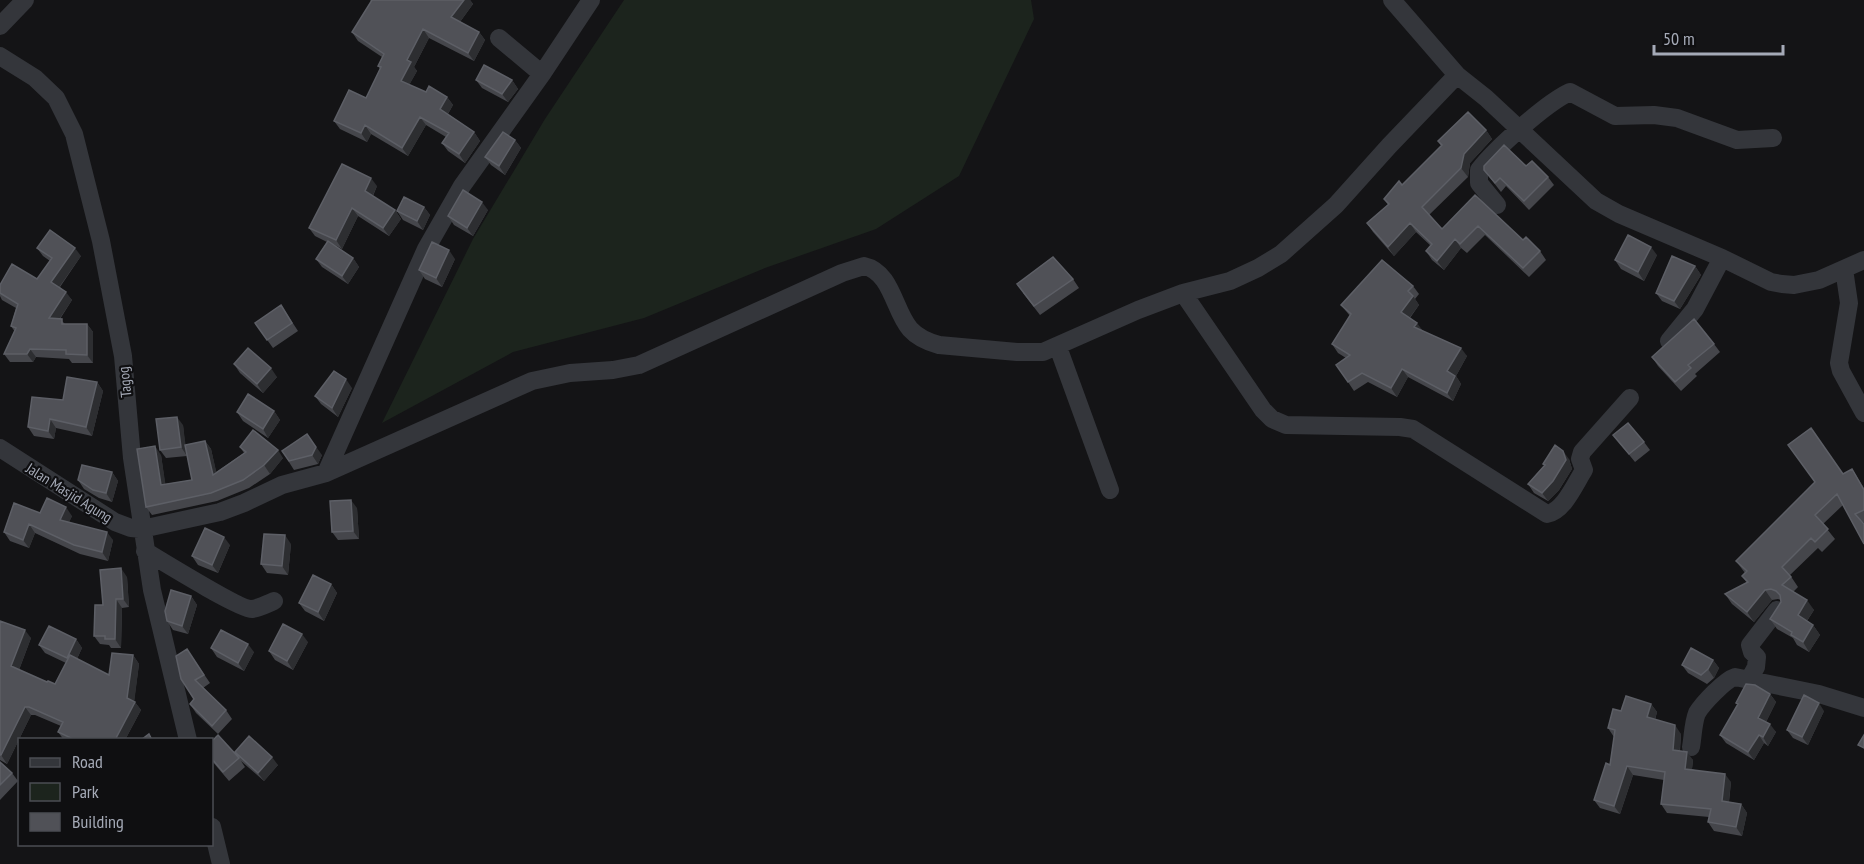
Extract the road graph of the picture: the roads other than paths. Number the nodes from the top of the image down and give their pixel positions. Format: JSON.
{"nodes":[{"id":1,"x":25,"y":0,"type":"edge"},
{"id":2,"x":591,"y":0,"type":"edge"},
{"id":3,"x":1392,"y":0,"type":"edge"},
{"id":4,"x":0,"y":26,"type":"edge"},
{"id":5,"x":499,"y":38,"type":"dead end"},
{"id":6,"x":0,"y":56,"type":"edge"},
{"id":7,"x":542,"y":74,"type":"junction"},
{"id":8,"x":1457,"y":75,"type":"junction"},
{"id":9,"x":1519,"y":130,"type":"junction"},
{"id":10,"x":1773,"y":138,"type":"dead end"},
{"id":11,"x":1497,"y":205,"type":"dead end"},
{"id":12,"x":1722,"y":258,"type":"junction"},
{"id":13,"x":1864,"y":260,"type":"edge"},
{"id":14,"x":1844,"y":269,"type":"junction"},
{"id":15,"x":1183,"y":293,"type":"junction"},
{"id":16,"x":1669,"y":341,"type":"edge"},
{"id":17,"x":1058,"y":347,"type":"junction"},
{"id":18,"x":1630,"y":398,"type":"dead end"},
{"id":19,"x":1864,"y":413,"type":"edge"},
{"id":20,"x":0,"y":448,"type":"edge"},
{"id":21,"x":326,"y":473,"type":"junction"},
{"id":22,"x":1110,"y":490,"type":"dead end"},
{"id":23,"x":142,"y":530,"type":"junction"},
{"id":24,"x":145,"y":551,"type":"junction"},
{"id":25,"x":274,"y":601,"type":"dead end"},
{"id":26,"x":1777,"y":610,"type":"edge"},
{"id":27,"x":1749,"y":680,"type":"junction"},
{"id":28,"x":1864,"y":708,"type":"edge"},
{"id":29,"x":188,"y":738,"type":"edge"},
{"id":30,"x":1691,"y":747,"type":"dead end"},
{"id":31,"x":213,"y":831,"type":"edge"},
{"id":32,"x":221,"y":864,"type":"edge"}],
"edges":[{"from":1,"to":4,"type":"street"},
{"from":2,"to":7,"type":"street"},
{"from":3,"to":8,"type":"street"},
{"from":5,"to":7,"type":"street"},
{"from":6,"to":23,"type":"street","name":"Tagog"},
{"from":7,"to":21,"type":"street"},
{"from":8,"to":9,"type":"street"},
{"from":8,"to":15,"type":"street"},
{"from":9,"to":10,"type":"street"},
{"from":9,"to":11,"type":"street"},
{"from":9,"to":12,"type":"street"},
{"from":12,"to":14,"type":"street"},
{"from":12,"to":16,"type":"street"},
{"from":13,"to":14,"type":"street"},
{"from":14,"to":19,"type":"street"},
{"from":15,"to":17,"type":"street"},
{"from":15,"to":18,"type":"street"},
{"from":17,"to":21,"type":"street"},
{"from":17,"to":22,"type":"street"},
{"from":20,"to":23,"type":"street","name":"Jalan Masjid Agung"},
{"from":21,"to":23,"type":"street"},
{"from":23,"to":24,"type":"street","name":"Tagog"},
{"from":24,"to":25,"type":"street"},
{"from":24,"to":29,"type":"street","name":"Tagog"},
{"from":26,"to":27,"type":"street"},
{"from":27,"to":28,"type":"street"},
{"from":27,"to":30,"type":"street"},
{"from":31,"to":32,"type":"street"}]}
